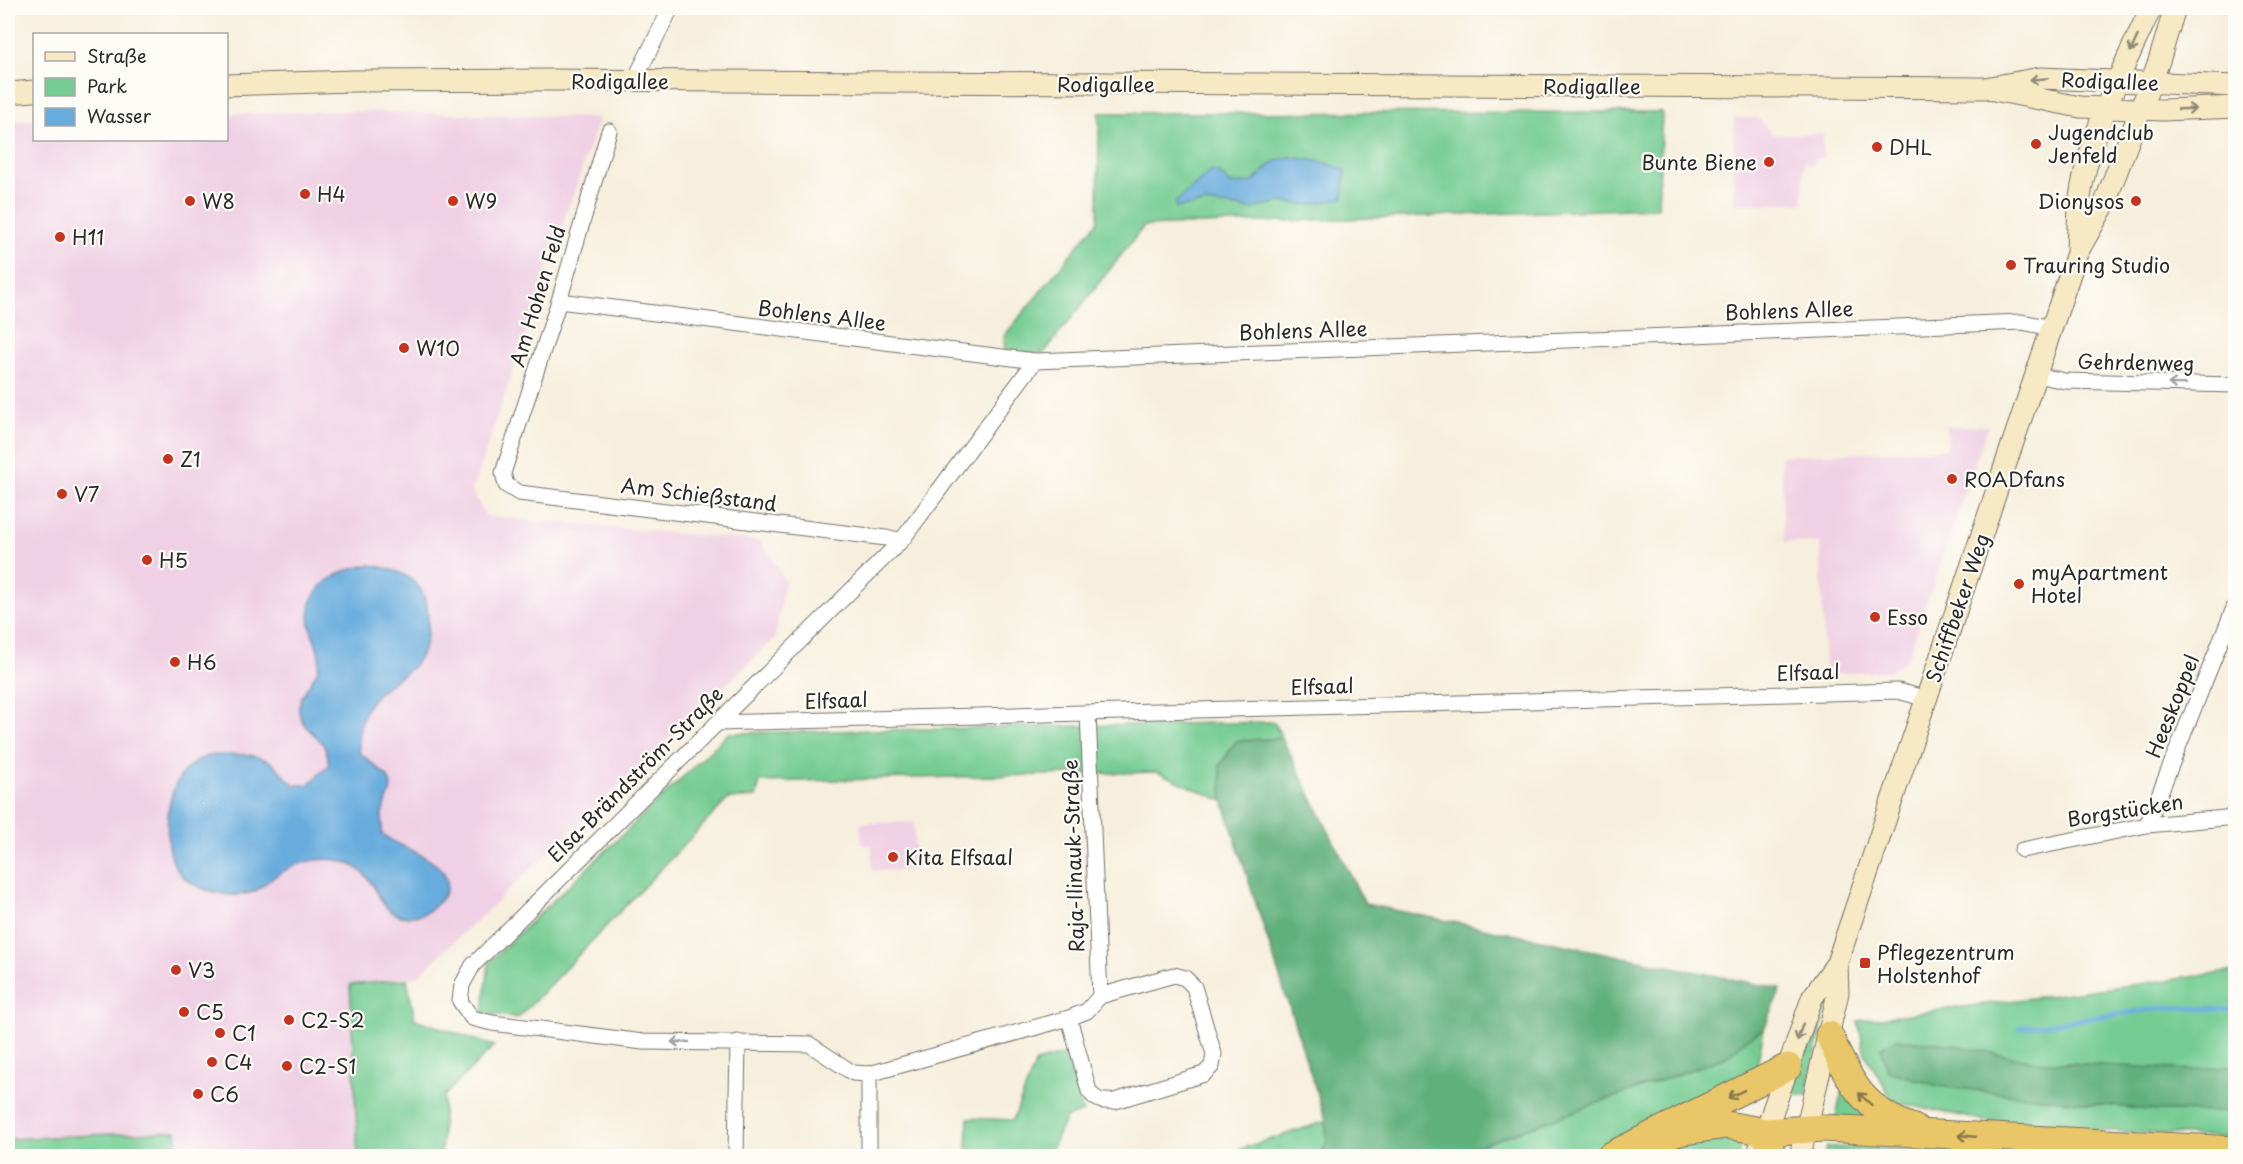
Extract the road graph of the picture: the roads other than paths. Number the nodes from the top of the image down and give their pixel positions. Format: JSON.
{"nodes":[{"id":1,"x":671,"y":8,"type":"edge"},
{"id":2,"x":2151,"y":8,"type":"edge"},
{"id":3,"x":2175,"y":8,"type":"edge"},
{"id":4,"x":634,"y":81,"type":"junction"},
{"id":5,"x":2118,"y":81,"type":"junction"},
{"id":6,"x":2150,"y":83,"type":"junction"},
{"id":7,"x":228,"y":84,"type":"edge"},
{"id":8,"x":2235,"y":86,"type":"edge"},
{"id":9,"x":1985,"y":88,"type":"junction"},
{"id":10,"x":33,"y":91,"type":"edge"},
{"id":11,"x":8,"y":93,"type":"edge"},
{"id":12,"x":2235,"y":107,"type":"edge"},
{"id":13,"x":2106,"y":108,"type":"junction"},
{"id":14,"x":2139,"y":110,"type":"junction"},
{"id":15,"x":609,"y":131,"type":"dead end"},
{"id":16,"x":2077,"y":253,"type":"junction"},
{"id":17,"x":559,"y":301,"type":"junction"},
{"id":18,"x":2052,"y":328,"type":"junction"},
{"id":19,"x":1035,"y":362,"type":"junction"},
{"id":20,"x":2036,"y":375,"type":"junction"},
{"id":21,"x":2235,"y":385,"type":"edge"},
{"id":22,"x":503,"y":473,"type":"joint"},
{"id":23,"x":902,"y":540,"type":"junction"},
{"id":24,"x":2235,"y":603,"type":"edge"},
{"id":25,"x":1927,"y":699,"type":"junction"},
{"id":26,"x":1088,"y":714,"type":"junction"},
{"id":27,"x":717,"y":723,"type":"junction"},
{"id":28,"x":2235,"y":818,"type":"edge"},
{"id":29,"x":2147,"y":825,"type":"junction"},
{"id":30,"x":2022,"y":850,"type":"dead end"},
{"id":31,"x":1838,"y":963,"type":"junction"},
{"id":32,"x":1100,"y":996,"type":"junction"},
{"id":33,"x":1069,"y":1018,"type":"junction"},
{"id":34,"x":1829,"y":1035,"type":"junction"},
{"id":35,"x":738,"y":1042,"type":"junction"},
{"id":36,"x":1788,"y":1067,"type":"junction"},
{"id":37,"x":869,"y":1074,"type":"junction"},
{"id":38,"x":1808,"y":1128,"type":"junction"},
{"id":39,"x":1936,"y":1133,"type":"junction"},
{"id":40,"x":1638,"y":1143,"type":"junction"},
{"id":41,"x":1765,"y":1148,"type":"edge"},
{"id":42,"x":2235,"y":1150,"type":"edge"},
{"id":43,"x":736,"y":1156,"type":"edge"},
{"id":44,"x":869,"y":1156,"type":"edge"},
{"id":45,"x":1610,"y":1156,"type":"edge"},
{"id":46,"x":1800,"y":1156,"type":"edge"}],
"edges":[{"from":1,"to":4,"type":"street"},
{"from":2,"to":5,"type":"main road","name":"Schiffbeker Weg","one_way":true},
{"from":3,"to":6,"type":"main road","name":"Schiffbeker Weg"},
{"from":4,"to":7,"type":"main road","name":"Rodigallee"},
{"from":4,"to":9,"type":"main road","name":"Rodigallee"},
{"from":5,"to":6,"type":"main road","name":"Rodigallee"},
{"from":5,"to":9,"type":"main road","name":"Rodigallee","one_way":true},
{"from":5,"to":13,"type":"main road","name":"Schiffbeker Weg"},
{"from":6,"to":8,"type":"main road","name":"Rodigallee"},
{"from":6,"to":14,"type":"main road","name":"Schiffbeker Weg"},
{"from":9,"to":13,"type":"main road","name":"Rodigallee"},
{"from":10,"to":11,"type":"main road"},
{"from":14,"to":12,"type":"main road","name":"Rodigallee","one_way":true},
{"from":13,"to":14,"type":"main road","name":"Rodigallee"},
{"from":13,"to":16,"type":"main road","name":"Schiffbeker Weg"},
{"from":14,"to":16,"type":"main road","name":"Schiffbeker Weg"},
{"from":15,"to":17,"type":"street","name":"Am Hohen Feld"},
{"from":16,"to":18,"type":"main road","name":"Schiffbeker Weg"},
{"from":17,"to":19,"type":"street","name":"Bohlens Allee"},
{"from":17,"to":22,"type":"street","name":"Am Hohen Feld"},
{"from":18,"to":19,"type":"street","name":"Bohlens Allee"},
{"from":18,"to":20,"type":"main road","name":"Schiffbeker Weg"},
{"from":19,"to":23,"type":"street","name":"Elsa-Brändström-Straße"},
{"from":21,"to":20,"type":"street","name":"Gehrdenweg","one_way":true},
{"from":20,"to":25,"type":"main road","name":"Schiffbeker Weg"},
{"from":22,"to":23,"type":"street","name":"Am Schießstand"},
{"from":23,"to":27,"type":"street","name":"Elsa-Brändström-Straße"},
{"from":24,"to":29,"type":"street","name":"Heeskoppel"},
{"from":25,"to":26,"type":"street","name":"Elfsaal"},
{"from":25,"to":31,"type":"main road","name":"Schiffbeker Weg"},
{"from":26,"to":27,"type":"street","name":"Elfsaal"},
{"from":26,"to":32,"type":"street","name":"Raja-Ilinauk-Straße"},
{"from":35,"to":27,"type":"street","name":"Elsa-Brändström-Straße","one_way":true},
{"from":28,"to":29,"type":"street","name":"Borgstücken"},
{"from":29,"to":30,"type":"street","name":"Borgstücken"},
{"from":31,"to":34,"type":"main road","name":"Schiffbeker Weg"},
{"from":31,"to":36,"type":"main road","name":"Schiffbeker Weg","one_way":true},
{"from":32,"to":33,"type":"street"},
{"from":32,"to":33,"type":"street"},
{"from":33,"to":37,"type":"street"},
{"from":34,"to":38,"type":"main road","name":"Schiffbeker Weg"},
{"from":39,"to":34,"type":"highway","one_way":true},
{"from":35,"to":37,"type":"street"},
{"from":35,"to":43,"type":"street"},
{"from":36,"to":40,"type":"highway","one_way":true},
{"from":36,"to":41,"type":"main road","name":"Schiffbeker Weg"},
{"from":37,"to":44,"type":"street"},
{"from":38,"to":39,"type":"highway"},
{"from":38,"to":41,"type":"highway"},
{"from":38,"to":46,"type":"main road","name":"Schiffbeker Weg"},
{"from":42,"to":39,"type":"highway","one_way":true},
{"from":40,"to":41,"type":"highway"},
{"from":40,"to":45,"type":"highway"}]}
